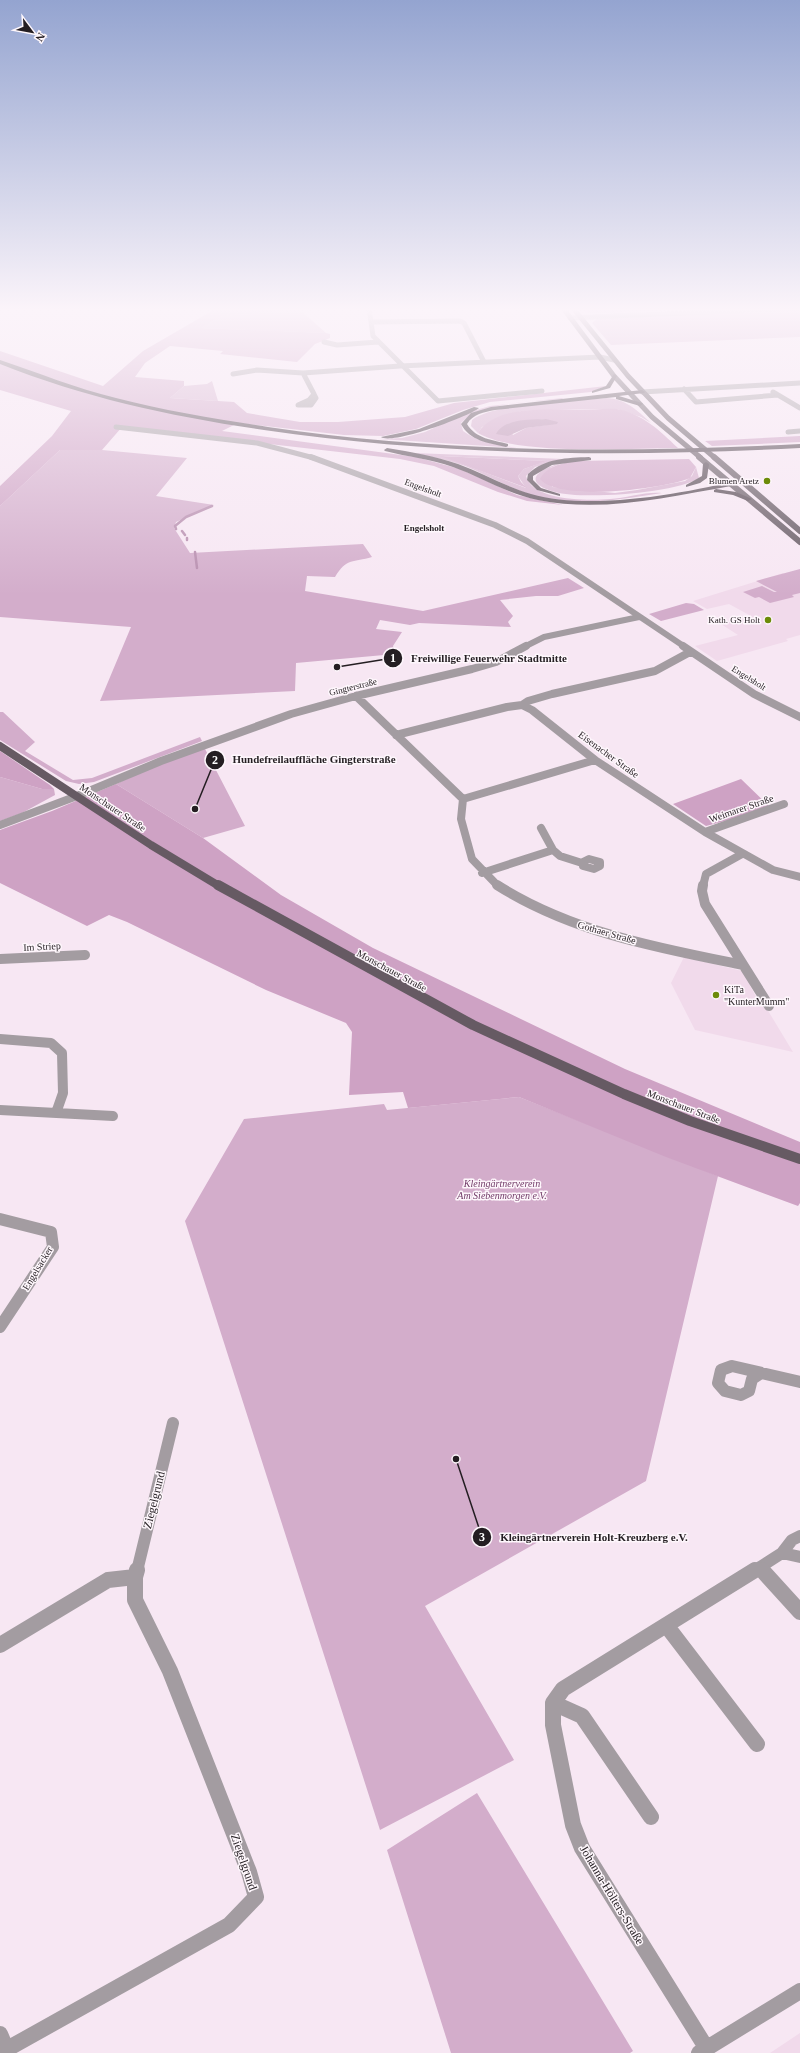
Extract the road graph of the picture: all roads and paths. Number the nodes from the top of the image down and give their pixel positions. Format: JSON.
{"nodes":[{"id":1,"x":113,"y":404,"type":"edge"},
{"id":2,"x":130,"y":404,"type":"edge"},
{"id":3,"x":500,"y":404,"type":"edge"},
{"id":4,"x":532,"y":404,"type":"edge"},
{"id":5,"x":640,"y":404,"type":"edge"},
{"id":6,"x":654,"y":404,"type":"edge"},
{"id":7,"x":116,"y":427,"type":"dead end"},
{"id":8,"x":800,"y":431,"type":"edge"},
{"id":9,"x":788,"y":432,"type":"dead end"},
{"id":10,"x":318,"y":436,"type":"junction"},
{"id":11,"x":337,"y":443,"type":"junction"},
{"id":12,"x":800,"y":446,"type":"edge"},
{"id":13,"x":800,"y":451,"type":"edge"},
{"id":14,"x":609,"y":452,"type":"junction"},
{"id":15,"x":632,"y":457,"type":"junction"},
{"id":16,"x":705,"y":463,"type":"junction"},
{"id":17,"x":742,"y":481,"type":"junction"},
{"id":18,"x":729,"y":483,"type":"junction"},
{"id":19,"x":683,"y":487,"type":"junction"},
{"id":20,"x":693,"y":490,"type":"junction"},
{"id":21,"x":748,"y":499,"type":"junction"},
{"id":22,"x":800,"y":531,"type":"edge"},
{"id":23,"x":800,"y":542,"type":"edge"},
{"id":24,"x":639,"y":617,"type":"junction"},
{"id":25,"x":690,"y":652,"type":"junction"},
{"id":26,"x":356,"y":696,"type":"junction"},
{"id":27,"x":522,"y":705,"type":"junction"},
{"id":28,"x":800,"y":717,"type":"edge"},
{"id":29,"x":396,"y":735,"type":"junction"},
{"id":30,"x":0,"y":746,"type":"edge"},
{"id":31,"x":595,"y":760,"type":"junction"},
{"id":32,"x":77,"y":796,"type":"junction"},
{"id":33,"x":463,"y":799,"type":"junction"},
{"id":34,"x":784,"y":804,"type":"dead end"},
{"id":35,"x":0,"y":825,"type":"edge"},
{"id":36,"x":541,"y":828,"type":"dead end"},
{"id":37,"x":705,"y":832,"type":"junction"},
{"id":38,"x":553,"y":850,"type":"junction"},
{"id":39,"x":742,"y":854,"type":"junction"},
{"id":40,"x":582,"y":863,"type":"dead end"},
{"id":41,"x":482,"y":873,"type":"junction"},
{"id":42,"x":800,"y":877,"type":"edge"},
{"id":43,"x":85,"y":955,"type":"dead end"},
{"id":44,"x":0,"y":959,"type":"edge"},
{"id":45,"x":743,"y":965,"type":"junction"},
{"id":46,"x":768,"y":1006,"type":"dead end"},
{"id":47,"x":0,"y":1039,"type":"edge"},
{"id":48,"x":0,"y":1110,"type":"edge"},
{"id":49,"x":56,"y":1113,"type":"junction"},
{"id":50,"x":113,"y":1116,"type":"dead end"},
{"id":51,"x":800,"y":1159,"type":"edge"},
{"id":52,"x":0,"y":1219,"type":"edge"},
{"id":53,"x":0,"y":1326,"type":"edge"},
{"id":54,"x":761,"y":1373,"type":"dead end"},
{"id":55,"x":800,"y":1382,"type":"edge"},
{"id":56,"x":173,"y":1424,"type":"dead end"},
{"id":57,"x":800,"y":1536,"type":"edge"},
{"id":58,"x":782,"y":1553,"type":"junction"},
{"id":59,"x":800,"y":1557,"type":"edge"},
{"id":60,"x":760,"y":1567,"type":"junction"},
{"id":61,"x":135,"y":1577,"type":"junction"},
{"id":62,"x":800,"y":1612,"type":"edge"},
{"id":63,"x":666,"y":1625,"type":"junction"},
{"id":64,"x":0,"y":1645,"type":"edge"},
{"id":65,"x":553,"y":1703,"type":"junction"},
{"id":66,"x":757,"y":1744,"type":"dead end"},
{"id":67,"x":652,"y":1817,"type":"dead end"},
{"id":68,"x":800,"y":1991,"type":"edge"},
{"id":69,"x":4,"y":2047,"type":"edge"},
{"id":70,"x":703,"y":2051,"type":"edge"}],
"edges":[{"from":1,"to":11,"type":"highway"},
{"from":2,"to":10,"type":"highway"},
{"from":3,"to":10,"type":"highway"},
{"from":4,"to":14,"type":"highway"},
{"from":5,"to":16,"type":"main road"},
{"from":6,"to":17,"type":"main road"},
{"from":7,"to":24,"type":"street","name":"Engelsholt"},
{"from":8,"to":9,"type":"street"},
{"from":10,"to":14,"type":"highway"},
{"from":11,"to":15,"type":"highway"},
{"from":11,"to":20,"type":"highway"},
{"from":12,"to":14,"type":"highway"},
{"from":13,"to":15,"type":"highway"},
{"from":15,"to":19,"type":"highway"},
{"from":16,"to":18,"type":"main road"},
{"from":16,"to":19,"type":"highway"},
{"from":17,"to":18,"type":"highway"},
{"from":17,"to":22,"type":"main road"},
{"from":18,"to":19,"type":"highway"},
{"from":18,"to":20,"type":"highway"},
{"from":18,"to":21,"type":"main road"},
{"from":20,"to":21,"type":"highway"},
{"from":21,"to":23,"type":"main road"},
{"from":24,"to":25,"type":"street","name":"Engelsholt"},
{"from":24,"to":26,"type":"street","name":"Gingterstraße"},
{"from":25,"to":27,"type":"street"},
{"from":25,"to":28,"type":"street","name":"Engelsholt"},
{"from":26,"to":29,"type":"street"},
{"from":26,"to":32,"type":"street","name":"Gingterstraße"},
{"from":27,"to":29,"type":"street"},
{"from":27,"to":31,"type":"street","name":"Eisenacher Straße"},
{"from":29,"to":33,"type":"street"},
{"from":30,"to":32,"type":"main road","name":"Monschauer Straße"},
{"from":31,"to":33,"type":"street"},
{"from":31,"to":37,"type":"street","name":"Eisenacher Straße"},
{"from":32,"to":35,"type":"street","name":"Gingterstraße"},
{"from":32,"to":51,"type":"main road","name":"Monschauer Straße"},
{"from":33,"to":41,"type":"street","name":"Gothaer Straße"},
{"from":34,"to":37,"type":"street","name":"Weimarer Straße"},
{"from":36,"to":38,"type":"street"},
{"from":37,"to":39,"type":"street","name":"Eisenacher Straße"},
{"from":38,"to":40,"type":"street"},
{"from":38,"to":41,"type":"street"},
{"from":39,"to":42,"type":"street","name":"Eisenacher Straße"},
{"from":39,"to":45,"type":"street"},
{"from":41,"to":45,"type":"street","name":"Gothaer Straße"},
{"from":43,"to":44,"type":"street","name":"Im Striep"},
{"from":45,"to":46,"type":"street"},
{"from":47,"to":49,"type":"street"},
{"from":48,"to":49,"type":"street"},
{"from":49,"to":50,"type":"street"},
{"from":52,"to":53,"type":"street","name":"Engelsacker"},
{"from":54,"to":55,"type":"street"},
{"from":56,"to":61,"type":"street","name":"Ziegelgrund"},
{"from":57,"to":58,"type":"street"},
{"from":58,"to":59,"type":"street"},
{"from":58,"to":60,"type":"street"},
{"from":60,"to":62,"type":"street"},
{"from":60,"to":63,"type":"street"},
{"from":61,"to":64,"type":"street"},
{"from":61,"to":69,"type":"street","name":"Ziegelgrund"},
{"from":63,"to":65,"type":"street"},
{"from":63,"to":66,"type":"street"},
{"from":65,"to":67,"type":"street"},
{"from":65,"to":70,"type":"street","name":"Johanna-Hölters-Straße"},
{"from":68,"to":70,"type":"street"}]}
